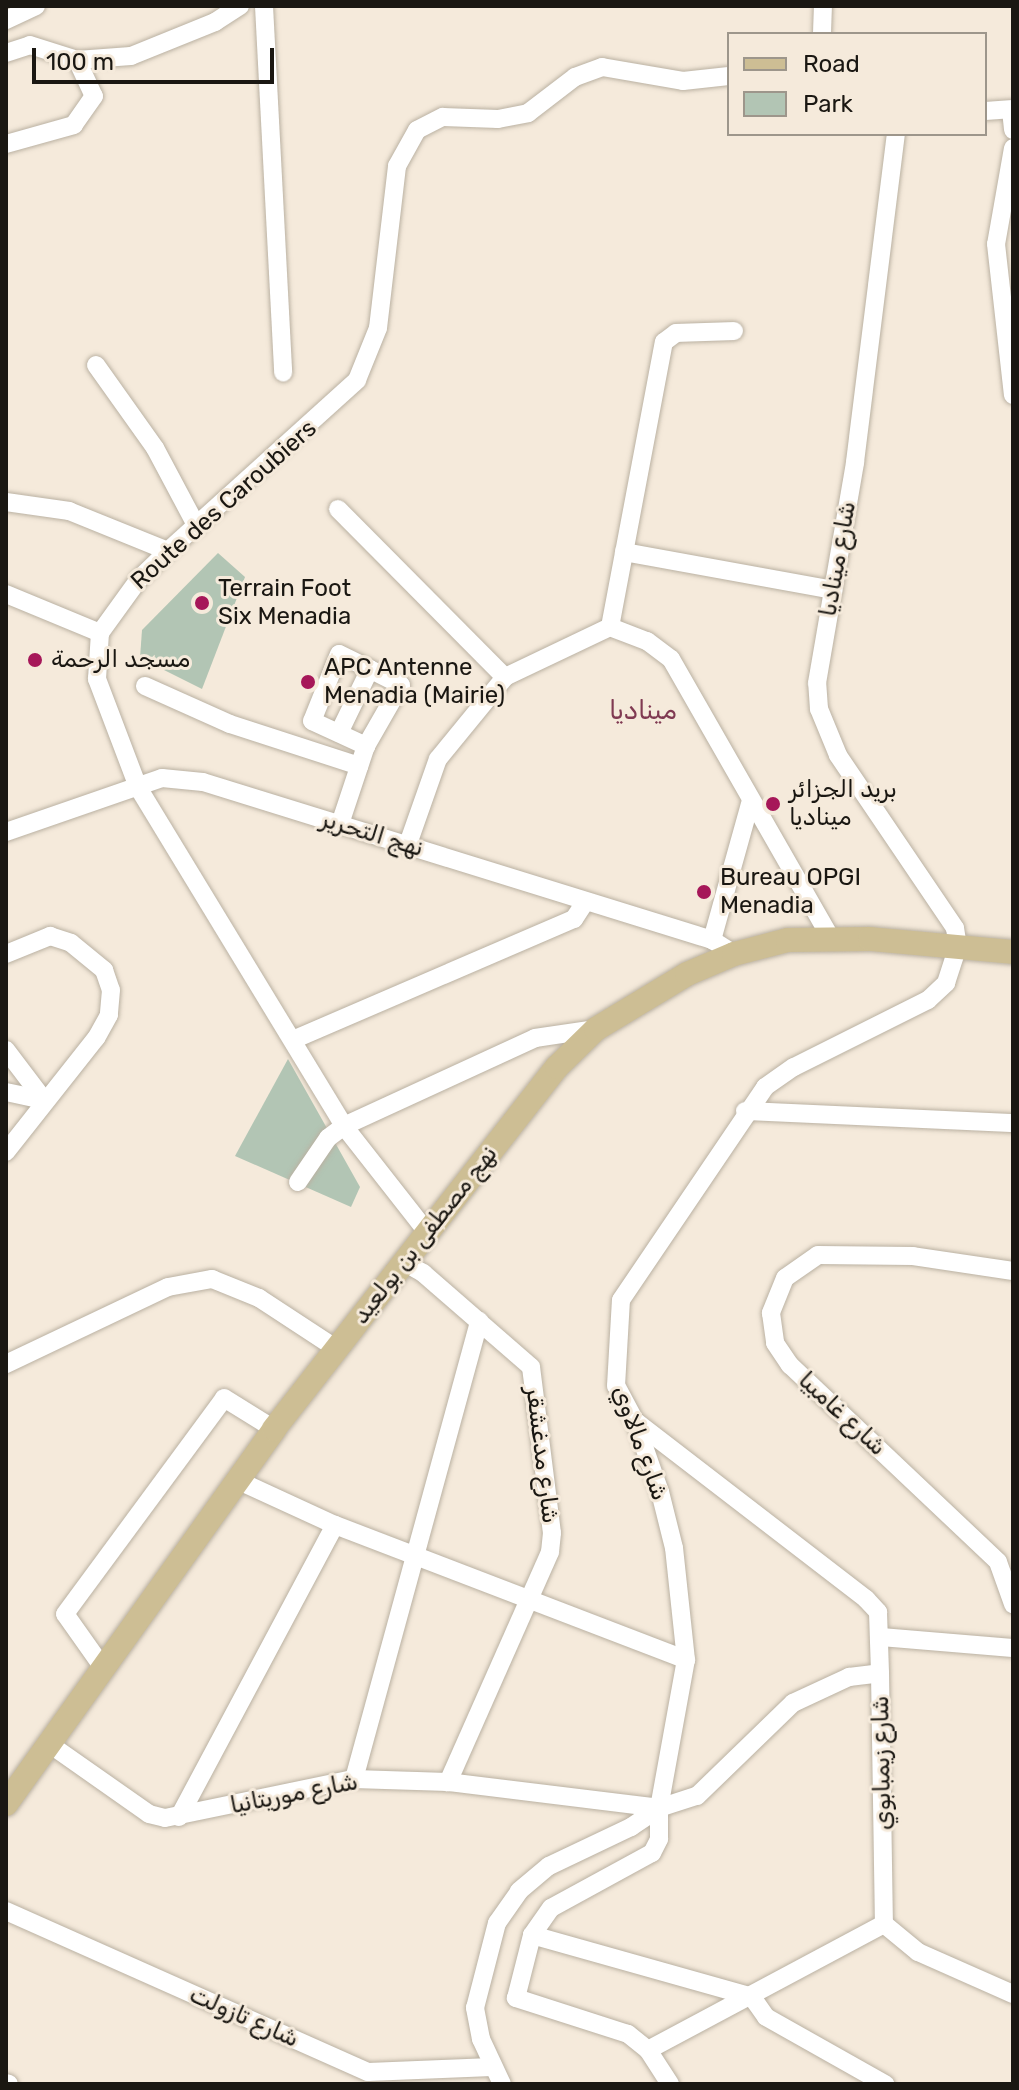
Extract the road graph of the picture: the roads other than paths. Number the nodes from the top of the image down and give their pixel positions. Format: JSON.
{"nodes":[{"id":1,"x":36,"y":6,"type":"edge"},
{"id":2,"x":240,"y":6,"type":"edge"},
{"id":3,"x":264,"y":6,"type":"edge"},
{"id":4,"x":823,"y":6,"type":"edge"},
{"id":5,"x":6,"y":20,"type":"edge"},
{"id":6,"x":822,"y":32,"type":"edge"},
{"id":7,"x":6,"y":53,"type":"edge"},
{"id":8,"x":77,"y":60,"type":"junction"},
{"id":9,"x":727,"y":76,"type":"edge"},
{"id":10,"x":1012,"y":110,"type":"edge"},
{"id":11,"x":987,"y":111,"type":"edge"},
{"id":12,"x":1013,"y":130,"type":"edge"},
{"id":13,"x":896,"y":136,"type":"edge"},
{"id":14,"x":6,"y":144,"type":"edge"},
{"id":15,"x":1013,"y":148,"type":"edge"},
{"id":16,"x":734,"y":331,"type":"dead end"},
{"id":17,"x":96,"y":365,"type":"dead end"},
{"id":18,"x":283,"y":373,"type":"dead end"},
{"id":19,"x":1013,"y":395,"type":"edge"},
{"id":20,"x":6,"y":502,"type":"edge"},
{"id":21,"x":338,"y":509,"type":"dead end"},
{"id":22,"x":197,"y":527,"type":"junction"},
{"id":23,"x":168,"y":551,"type":"junction"},
{"id":24,"x":624,"y":552,"type":"junction"},
{"id":25,"x":834,"y":590,"type":"junction"},
{"id":26,"x":6,"y":594,"type":"edge"},
{"id":27,"x":610,"y":627,"type":"junction"},
{"id":28,"x":100,"y":633,"type":"junction"},
{"id":29,"x":370,"y":669,"type":"junction"},
{"id":30,"x":505,"y":677,"type":"junction"},
{"id":31,"x":145,"y":686,"type":"dead end"},
{"id":32,"x":339,"y":733,"type":"junction"},
{"id":33,"x":366,"y":746,"type":"junction"},
{"id":34,"x":359,"y":766,"type":"junction"},
{"id":35,"x":138,"y":787,"type":"junction"},
{"id":36,"x":750,"y":804,"type":"junction"},
{"id":37,"x":340,"y":824,"type":"junction"},
{"id":38,"x":6,"y":832,"type":"edge"},
{"id":39,"x":408,"y":844,"type":"junction"},
{"id":40,"x":585,"y":902,"type":"junction"},
{"id":41,"x":830,"y":937,"type":"junction"},
{"id":42,"x":712,"y":940,"type":"junction"},
{"id":43,"x":958,"y":947,"type":"junction"},
{"id":44,"x":1013,"y":952,"type":"edge"},
{"id":45,"x":6,"y":954,"type":"edge"},
{"id":46,"x":734,"y":954,"type":"junction"},
{"id":47,"x":596,"y":1029,"type":"junction"},
{"id":48,"x":295,"y":1039,"type":"junction"},
{"id":49,"x":6,"y":1050,"type":"edge"},
{"id":50,"x":6,"y":1092,"type":"edge"},
{"id":51,"x":44,"y":1100,"type":"junction"},
{"id":52,"x":745,"y":1111,"type":"junction"},
{"id":53,"x":1013,"y":1123,"type":"edge"},
{"id":54,"x":344,"y":1126,"type":"junction"},
{"id":55,"x":6,"y":1152,"type":"edge"},
{"id":56,"x":298,"y":1182,"type":"dead end"},
{"id":57,"x":427,"y":1232,"type":"junction"},
{"id":58,"x":405,"y":1263,"type":"junction"},
{"id":59,"x":1013,"y":1271,"type":"edge"},
{"id":60,"x":479,"y":1321,"type":"junction"},
{"id":61,"x":337,"y":1349,"type":"junction"},
{"id":62,"x":6,"y":1364,"type":"edge"},
{"id":63,"x":635,"y":1421,"type":"junction"},
{"id":64,"x":274,"y":1429,"type":"junction"},
{"id":65,"x":237,"y":1480,"type":"junction"},
{"id":66,"x":335,"y":1525,"type":"junction"},
{"id":67,"x":412,"y":1554,"type":"junction"},
{"id":68,"x":530,"y":1598,"type":"junction"},
{"id":69,"x":1013,"y":1604,"type":"edge"},
{"id":70,"x":881,"y":1637,"type":"junction"},
{"id":71,"x":1013,"y":1648,"type":"edge"},
{"id":72,"x":686,"y":1660,"type":"junction"},
{"id":73,"x":104,"y":1669,"type":"junction"},
{"id":74,"x":880,"y":1673,"type":"junction"},
{"id":75,"x":48,"y":1743,"type":"junction"},
{"id":76,"x":354,"y":1779,"type":"junction"},
{"id":77,"x":448,"y":1782,"type":"junction"},
{"id":78,"x":6,"y":1804,"type":"edge"},
{"id":79,"x":659,"y":1808,"type":"junction"},
{"id":80,"x":179,"y":1817,"type":"junction"},
{"id":81,"x":6,"y":1911,"type":"edge"},
{"id":82,"x":884,"y":1924,"type":"junction"},
{"id":83,"x":532,"y":1935,"type":"junction"},
{"id":84,"x":1013,"y":1994,"type":"edge"},
{"id":85,"x":752,"y":1997,"type":"junction"},
{"id":86,"x":648,"y":2050,"type":"junction"},
{"id":87,"x":492,"y":2067,"type":"junction"},
{"id":88,"x":366,"y":2078,"type":"edge"},
{"id":89,"x":502,"y":2084,"type":"edge"},
{"id":90,"x":670,"y":2084,"type":"edge"},
{"id":91,"x":885,"y":2084,"type":"edge"}],
"edges":[{"from":1,"to":5,"type":"street"},
{"from":2,"to":8,"type":"street"},
{"from":3,"to":18,"type":"street"},
{"from":4,"to":6,"type":"street"},
{"from":7,"to":8,"type":"street"},
{"from":8,"to":14,"type":"street"},
{"from":9,"to":22,"type":"street","name":"Route des Caroubiers"},
{"from":10,"to":11,"type":"street"},
{"from":10,"to":12,"type":"street"},
{"from":13,"to":25,"type":"street","name":"شارع ميناديا"},
{"from":15,"to":19,"type":"street"},
{"from":16,"to":24,"type":"street"},
{"from":17,"to":22,"type":"street"},
{"from":20,"to":23,"type":"street"},
{"from":21,"to":30,"type":"street"},
{"from":22,"to":23,"type":"street","name":"Route des Caroubiers"},
{"from":23,"to":28,"type":"street","name":"Route des Caroubiers"},
{"from":24,"to":25,"type":"street"},
{"from":24,"to":27,"type":"street"},
{"from":25,"to":43,"type":"street","name":"شارع ميناديا"},
{"from":26,"to":28,"type":"street"},
{"from":27,"to":30,"type":"street"},
{"from":27,"to":36,"type":"street"},
{"from":28,"to":35,"type":"street"},
{"from":29,"to":32,"type":"street"},
{"from":29,"to":32,"type":"street"},
{"from":29,"to":33,"type":"street"},
{"from":30,"to":39,"type":"street"},
{"from":31,"to":34,"type":"street"},
{"from":32,"to":33,"type":"street"},
{"from":33,"to":34,"type":"street"},
{"from":34,"to":37,"type":"street"},
{"from":35,"to":37,"type":"street","name":"نهج التحرير"},
{"from":35,"to":38,"type":"street","name":"نهج التحرير"},
{"from":35,"to":48,"type":"street"},
{"from":36,"to":41,"type":"street"},
{"from":36,"to":42,"type":"street"},
{"from":37,"to":39,"type":"street","name":"نهج التحرير"},
{"from":39,"to":40,"type":"street","name":"نهج التحرير"},
{"from":40,"to":42,"type":"street","name":"نهج التحرير"},
{"from":40,"to":48,"type":"street"},
{"from":41,"to":43,"type":"main road","name":"نهج مصطفى بن بولعيد"},
{"from":41,"to":46,"type":"main road","name":"نهج مصطفى بن بولعيد"},
{"from":42,"to":46,"type":"street","name":"نهج التحرير"},
{"from":43,"to":44,"type":"main road","name":"نهج مصطفى بن بولعيد"},
{"from":43,"to":52,"type":"street","name":"شارع مالاوي"},
{"from":45,"to":51,"type":"street"},
{"from":46,"to":47,"type":"main road","name":"نهج مصطفى بن بولعيد"},
{"from":47,"to":54,"type":"street"},
{"from":47,"to":57,"type":"main road","name":"نهج مصطفى بن بولعيد"},
{"from":48,"to":54,"type":"street"},
{"from":49,"to":51,"type":"street"},
{"from":50,"to":51,"type":"street"},
{"from":51,"to":55,"type":"street"},
{"from":52,"to":53,"type":"street"},
{"from":52,"to":63,"type":"street","name":"شارع مالاوي"},
{"from":54,"to":56,"type":"street"},
{"from":54,"to":57,"type":"street"},
{"from":57,"to":58,"type":"main road","name":"نهج مصطفى بن بولعيد"},
{"from":58,"to":60,"type":"street","name":"شارع مدغشقر"},
{"from":58,"to":61,"type":"main road","name":"نهج مصطفى بن بولعيد"},
{"from":59,"to":69,"type":"street","name":"شارع غامبيا"},
{"from":60,"to":67,"type":"street"},
{"from":60,"to":68,"type":"street","name":"شارع مدغشقر"},
{"from":61,"to":62,"type":"street"},
{"from":61,"to":64,"type":"main road","name":"نهج مصطفى بن بولعيد"},
{"from":63,"to":70,"type":"street"},
{"from":63,"to":72,"type":"street","name":"شارع مالاوي"},
{"from":64,"to":65,"type":"main road","name":"نهج مصطفى بن بولعيد"},
{"from":64,"to":73,"type":"street"},
{"from":65,"to":66,"type":"street"},
{"from":65,"to":73,"type":"main road","name":"نهج مصطفى بن بولعيد"},
{"from":66,"to":67,"type":"street"},
{"from":66,"to":80,"type":"street"},
{"from":67,"to":68,"type":"street"},
{"from":67,"to":76,"type":"street"},
{"from":68,"to":72,"type":"street"},
{"from":68,"to":77,"type":"street","name":"شارع مدغشقر"},
{"from":70,"to":71,"type":"street"},
{"from":70,"to":74,"type":"street"},
{"from":72,"to":79,"type":"street","name":"شارع مالاوي"},
{"from":73,"to":75,"type":"main road","name":"نهج مصطفى بن بولعيد"},
{"from":74,"to":79,"type":"street","name":"شارع زيمبابوي"},
{"from":74,"to":82,"type":"street","name":"شارع زيمبابوي"},
{"from":75,"to":78,"type":"main road","name":"نهج مصطفى بن بولعيد"},
{"from":75,"to":80,"type":"street","name":"شارع موريتانيا"},
{"from":76,"to":77,"type":"street","name":"شارع موريتانيا"},
{"from":76,"to":80,"type":"street","name":"شارع موريتانيا"},
{"from":77,"to":79,"type":"street","name":"شارع موريتانيا"},
{"from":79,"to":83,"type":"street","name":"شارع مالاوي"},
{"from":79,"to":87,"type":"street"},
{"from":81,"to":88,"type":"street","name":"شارع تازولت"},
{"from":82,"to":84,"type":"street"},
{"from":82,"to":85,"type":"street"},
{"from":83,"to":85,"type":"street"},
{"from":83,"to":86,"type":"street"},
{"from":85,"to":86,"type":"street"},
{"from":85,"to":91,"type":"street"},
{"from":86,"to":90,"type":"street"},
{"from":87,"to":88,"type":"street","name":"شارع تازولت"},
{"from":87,"to":89,"type":"street"}]}
